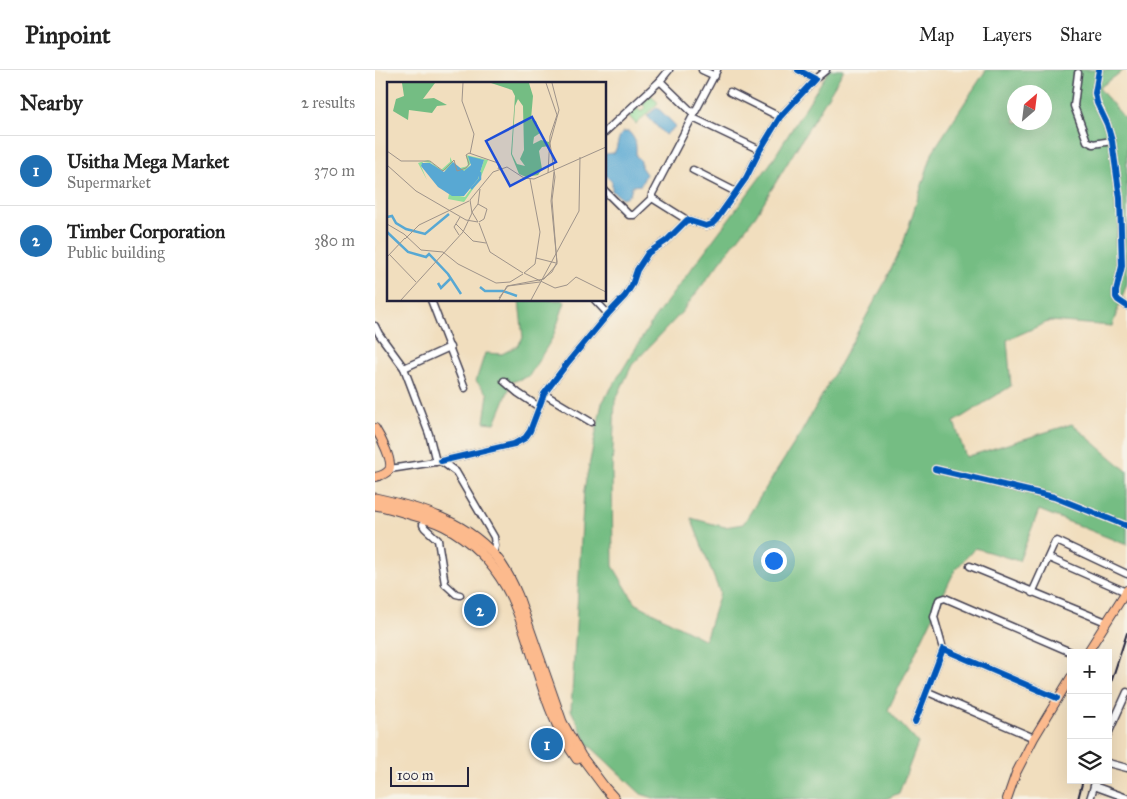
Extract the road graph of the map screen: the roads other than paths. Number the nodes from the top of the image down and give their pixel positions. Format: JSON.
{"nodes":[{"id":1,"x":669,"y":70,"type":"edge"},
{"id":2,"x":701,"y":70,"type":"edge"},
{"id":3,"x":799,"y":70,"type":"edge"},
{"id":4,"x":826,"y":70,"type":"edge"},
{"id":5,"x":1099,"y":70,"type":"edge"},
{"id":6,"x":716,"y":73,"type":"edge"},
{"id":7,"x":1078,"y":73,"type":"dead end"},
{"id":8,"x":815,"y":79,"type":"junction"},
{"id":9,"x":660,"y":81,"type":"junction"},
{"id":10,"x":730,"y":92,"type":"dead end"},
{"id":11,"x":694,"y":116,"type":"junction"},
{"id":12,"x":780,"y":117,"type":"junction"},
{"id":13,"x":606,"y":131,"type":"edge"},
{"id":14,"x":1112,"y":141,"type":"junction"},
{"id":15,"x":760,"y":150,"type":"junction"},
{"id":16,"x":693,"y":170,"type":"dead end"},
{"id":17,"x":606,"y":192,"type":"edge"},
{"id":18,"x":736,"y":192,"type":"junction"},
{"id":19,"x":652,"y":198,"type":"junction"},
{"id":20,"x":687,"y":220,"type":"junction"},
{"id":21,"x":431,"y":301,"type":"edge"},
{"id":22,"x":596,"y":301,"type":"edge"},
{"id":23,"x":1127,"y":306,"type":"edge"},
{"id":24,"x":608,"y":314,"type":"junction"},
{"id":25,"x":375,"y":326,"type":"edge"},
{"id":26,"x":450,"y":347,"type":"junction"},
{"id":27,"x":404,"y":368,"type":"junction"},
{"id":28,"x":504,"y":381,"type":"dead end"},
{"id":29,"x":465,"y":388,"type":"dead end"},
{"id":30,"x":544,"y":394,"type":"junction"},
{"id":31,"x":539,"y":407,"type":"junction"},
{"id":32,"x":591,"y":422,"type":"dead end"},
{"id":33,"x":375,"y":428,"type":"edge"},
{"id":34,"x":438,"y":462,"type":"junction"},
{"id":35,"x":390,"y":469,"type":"junction"},
{"id":36,"x":935,"y":469,"type":"dead end"},
{"id":37,"x":375,"y":477,"type":"edge"},
{"id":38,"x":375,"y":498,"type":"edge"},
{"id":39,"x":375,"y":505,"type":"edge"},
{"id":40,"x":424,"y":518,"type":"junction"},
{"id":41,"x":1127,"y":526,"type":"edge"},
{"id":42,"x":491,"y":558,"type":"junction"},
{"id":43,"x":1049,"y":558,"type":"junction"},
{"id":44,"x":970,"y":566,"type":"dead end"},
{"id":45,"x":1127,"y":574,"type":"edge"},
{"id":46,"x":1126,"y":591,"type":"edge"},
{"id":47,"x":1033,"y":592,"type":"junction"},
{"id":48,"x":460,"y":595,"type":"dead end"},
{"id":49,"x":1106,"y":622,"type":"junction"},
{"id":50,"x":943,"y":649,"type":"junction"},
{"id":51,"x":1089,"y":649,"type":"edge"},
{"id":52,"x":1067,"y":650,"type":"edge"},
{"id":53,"x":1067,"y":683,"type":"edge"},
{"id":54,"x":927,"y":692,"type":"junction"},
{"id":55,"x":1127,"y":692,"type":"edge"},
{"id":56,"x":1057,"y":698,"type":"junction"},
{"id":57,"x":915,"y":722,"type":"dead end"},
{"id":58,"x":1112,"y":725,"type":"edge"},
{"id":59,"x":1034,"y":738,"type":"junction"},
{"id":60,"x":1112,"y":764,"type":"edge"},
{"id":61,"x":1127,"y":768,"type":"edge"},
{"id":62,"x":1095,"y":784,"type":"edge"},
{"id":63,"x":1097,"y":784,"type":"edge"},
{"id":64,"x":1127,"y":798,"type":"edge"},
{"id":65,"x":607,"y":799,"type":"edge"},
{"id":66,"x":615,"y":799,"type":"edge"},
{"id":67,"x":1007,"y":799,"type":"edge"},
{"id":68,"x":1090,"y":799,"type":"edge"}],
"edges":[{"from":1,"to":9,"type":"street"},
{"from":2,"to":6,"type":"street"},
{"from":3,"to":8,"type":"street"},
{"from":4,"to":8,"type":"street"},
{"from":5,"to":14,"type":"street"},
{"from":6,"to":11,"type":"street"},
{"from":7,"to":14,"type":"street"},
{"from":8,"to":12,"type":"street"},
{"from":9,"to":11,"type":"street"},
{"from":9,"to":13,"type":"street"},
{"from":10,"to":12,"type":"street"},
{"from":11,"to":15,"type":"street"},
{"from":11,"to":19,"type":"street"},
{"from":12,"to":15,"type":"street"},
{"from":14,"to":23,"type":"street"},
{"from":15,"to":18,"type":"street"},
{"from":16,"to":18,"type":"street"},
{"from":17,"to":19,"type":"street"},
{"from":18,"to":20,"type":"street"},
{"from":19,"to":20,"type":"street"},
{"from":20,"to":24,"type":"street"},
{"from":21,"to":26,"type":"street"},
{"from":22,"to":24,"type":"street"},
{"from":24,"to":30,"type":"street"},
{"from":25,"to":27,"type":"street"},
{"from":26,"to":27,"type":"street"},
{"from":26,"to":29,"type":"street"},
{"from":27,"to":34,"type":"street"},
{"from":28,"to":31,"type":"street"},
{"from":30,"to":31,"type":"street"},
{"from":30,"to":32,"type":"street"},
{"from":31,"to":34,"type":"street"},
{"from":33,"to":35,"type":"main road"},
{"from":34,"to":35,"type":"street"},
{"from":34,"to":42,"type":"street"},
{"from":35,"to":37,"type":"main road"},
{"from":36,"to":41,"type":"street"},
{"from":38,"to":42,"type":"highway"},
{"from":39,"to":40,"type":"highway"},
{"from":40,"to":42,"type":"highway"},
{"from":40,"to":48,"type":"street"},
{"from":42,"to":65,"type":"highway"},
{"from":42,"to":66,"type":"highway"},
{"from":43,"to":45,"type":"street"},
{"from":43,"to":46,"type":"street"},
{"from":43,"to":47,"type":"street"},
{"from":44,"to":47,"type":"street"},
{"from":46,"to":49,"type":"main road"},
{"from":47,"to":49,"type":"street"},
{"from":49,"to":51,"type":"main road"},
{"from":50,"to":52,"type":"street"},
{"from":50,"to":54,"type":"street"},
{"from":50,"to":56,"type":"street"},
{"from":53,"to":56,"type":"main road"},
{"from":54,"to":57,"type":"street"},
{"from":54,"to":59,"type":"street"},
{"from":55,"to":58,"type":"street"},
{"from":56,"to":59,"type":"main road"},
{"from":59,"to":67,"type":"main road"},
{"from":60,"to":61,"type":"street"},
{"from":62,"to":68,"type":"street"},
{"from":63,"to":64,"type":"street"}]}
